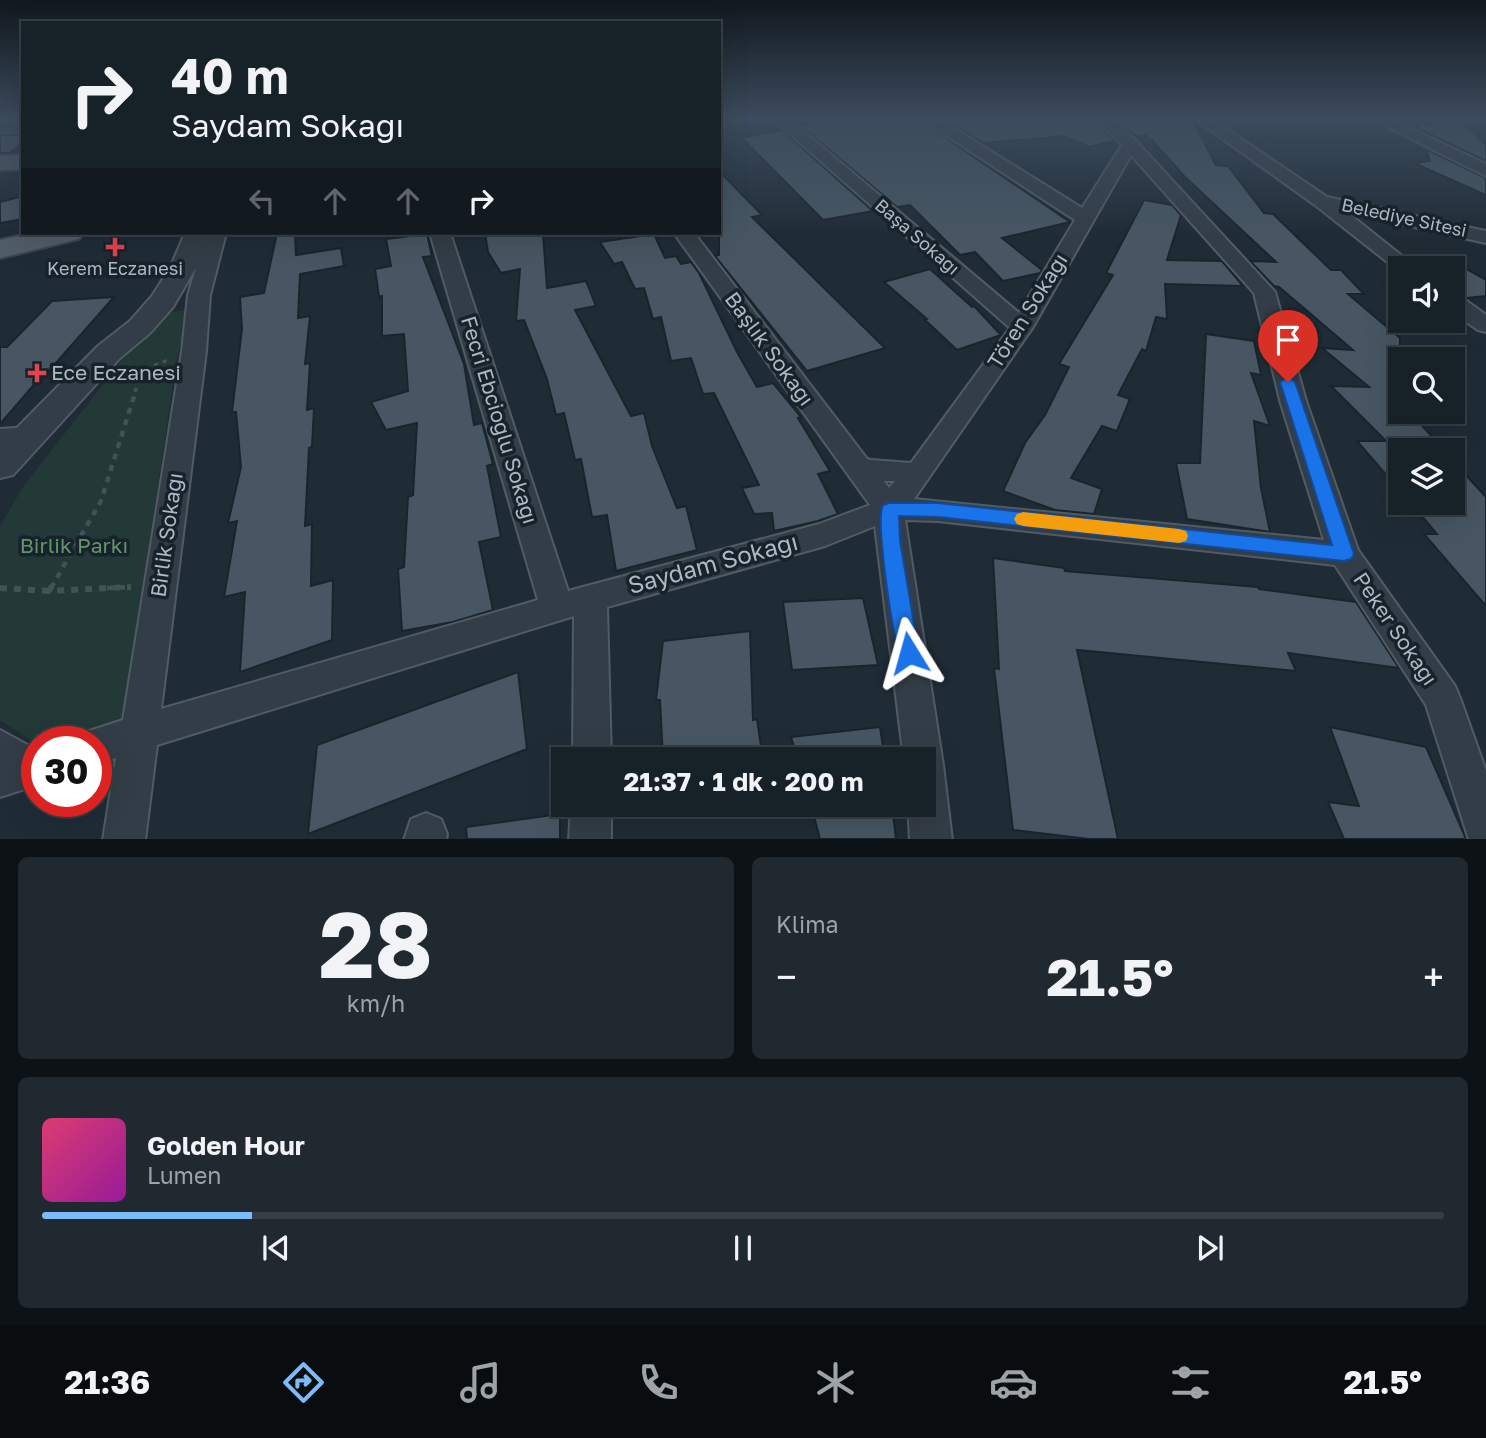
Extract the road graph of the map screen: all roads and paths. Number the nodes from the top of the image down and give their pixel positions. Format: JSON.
{"nodes":[{"id":1,"x":826,"y":158,"type":"edge"},
{"id":2,"x":990,"y":158,"type":"edge"},
{"id":3,"x":1123,"y":158,"type":"edge"},
{"id":4,"x":1143,"y":158,"type":"edge"},
{"id":5,"x":1259,"y":158,"type":"edge"},
{"id":6,"x":1459,"y":158,"type":"edge"},
{"id":7,"x":21,"y":162,"type":"edge"},
{"id":8,"x":0,"y":163,"type":"edge"},
{"id":9,"x":1486,"y":171,"type":"edge"},
{"id":10,"x":1321,"y":201,"type":"junction"},
{"id":11,"x":1085,"y":218,"type":"junction"},
{"id":12,"x":60,"y":235,"type":"edge"},
{"id":13,"x":185,"y":235,"type":"edge"},
{"id":14,"x":197,"y":235,"type":"edge"},
{"id":15,"x":215,"y":235,"type":"edge"},
{"id":16,"x":441,"y":235,"type":"edge"},
{"id":17,"x":685,"y":235,"type":"edge"},
{"id":18,"x":1486,"y":237,"type":"edge"},
{"id":19,"x":0,"y":249,"type":"edge"},
{"id":20,"x":1392,"y":256,"type":"edge"},
{"id":21,"x":199,"y":295,"type":"junction"},
{"id":22,"x":163,"y":301,"type":"junction"},
{"id":23,"x":1465,"y":310,"type":"edge"},
{"id":24,"x":1486,"y":325,"type":"edge"},
{"id":25,"x":1022,"y":327,"type":"junction"},
{"id":26,"x":194,"y":351,"type":"junction"},
{"id":27,"x":109,"y":352,"type":"junction"},
{"id":28,"x":15,"y":437,"type":"edge"},
{"id":29,"x":855,"y":465,"type":"junction"},
{"id":30,"x":0,"y":466,"type":"edge"},
{"id":31,"x":918,"y":473,"type":"junction"},
{"id":32,"x":889,"y":509,"type":"junction"},
{"id":33,"x":1344,"y":554,"type":"junction"},
{"id":34,"x":160,"y":583,"type":"junction"},
{"id":35,"x":0,"y":588,"type":"edge"},
{"id":36,"x":49,"y":591,"type":"junction"},
{"id":37,"x":573,"y":603,"type":"junction"},
{"id":38,"x":139,"y":732,"type":"junction"},
{"id":39,"x":112,"y":741,"type":"edge"},
{"id":40,"x":592,"y":747,"type":"edge"},
{"id":41,"x":921,"y":747,"type":"edge"},
{"id":42,"x":591,"y":817,"type":"edge"},
{"id":43,"x":929,"y":817,"type":"edge"},
{"id":44,"x":1486,"y":830,"type":"edge"},
{"id":45,"x":124,"y":839,"type":"edge"},
{"id":46,"x":590,"y":839,"type":"edge"},
{"id":47,"x":931,"y":839,"type":"edge"}],
"edges":[{"from":1,"to":25,"type":"street","name":"Başa Sokağı"},
{"from":2,"to":11,"type":"street"},
{"from":3,"to":11,"type":"street","name":"Tören Sokağı"},
{"from":4,"to":33,"type":"street","name":"Peker Sokağı"},
{"from":5,"to":10,"type":"street"},
{"from":6,"to":9,"type":"street"},
{"from":7,"to":8,"type":"main road"},
{"from":10,"to":18,"type":"street","name":"Belediye Sitesi"},
{"from":10,"to":20,"type":"street"},
{"from":11,"to":25,"type":"street","name":"Tören Sokağı"},
{"from":12,"to":19,"type":"main road"},
{"from":13,"to":27,"type":"street"},
{"from":14,"to":22,"type":"street"},
{"from":15,"to":21,"type":"street","name":"Birlik Sokağı"},
{"from":16,"to":37,"type":"street","name":"Fecri Ebcioğlu Sokağı"},
{"from":17,"to":29,"type":"street","name":"Başlık Sokağı"},
{"from":21,"to":22,"type":"street"},
{"from":21,"to":26,"type":"street","name":"Birlik Sokağı"},
{"from":22,"to":27,"type":"street"},
{"from":23,"to":24,"type":"street"},
{"from":25,"to":31,"type":"street","name":"Tören Sokağı"},
{"from":26,"to":34,"type":"street","name":"Birlik Sokağı"},
{"from":26,"to":36,"type":"path"},
{"from":27,"to":28,"type":"street"},
{"from":28,"to":30,"type":"street"},
{"from":29,"to":31,"type":"street"},
{"from":29,"to":32,"type":"street","name":"Başlık Sokağı"},
{"from":31,"to":32,"type":"street"},
{"from":32,"to":33,"type":"street","name":"Saydam Sokağı"},
{"from":32,"to":37,"type":"street","name":"Saydam Sokağı"},
{"from":32,"to":41,"type":"street"},
{"from":33,"to":44,"type":"street","name":"Peker Sokağı"},
{"from":34,"to":36,"type":"path"},
{"from":34,"to":38,"type":"street","name":"Birlik Sokağı"},
{"from":35,"to":36,"type":"path"},
{"from":37,"to":38,"type":"street","name":"Saydam Sokağı"},
{"from":37,"to":40,"type":"street","name":"Fecri Ebcioğlu Sokağı"},
{"from":38,"to":39,"type":"street","name":"Saydam Sokağı"},
{"from":38,"to":45,"type":"street","name":"Birlik Sokağı"},
{"from":42,"to":46,"type":"street"},
{"from":43,"to":47,"type":"street"}]}
